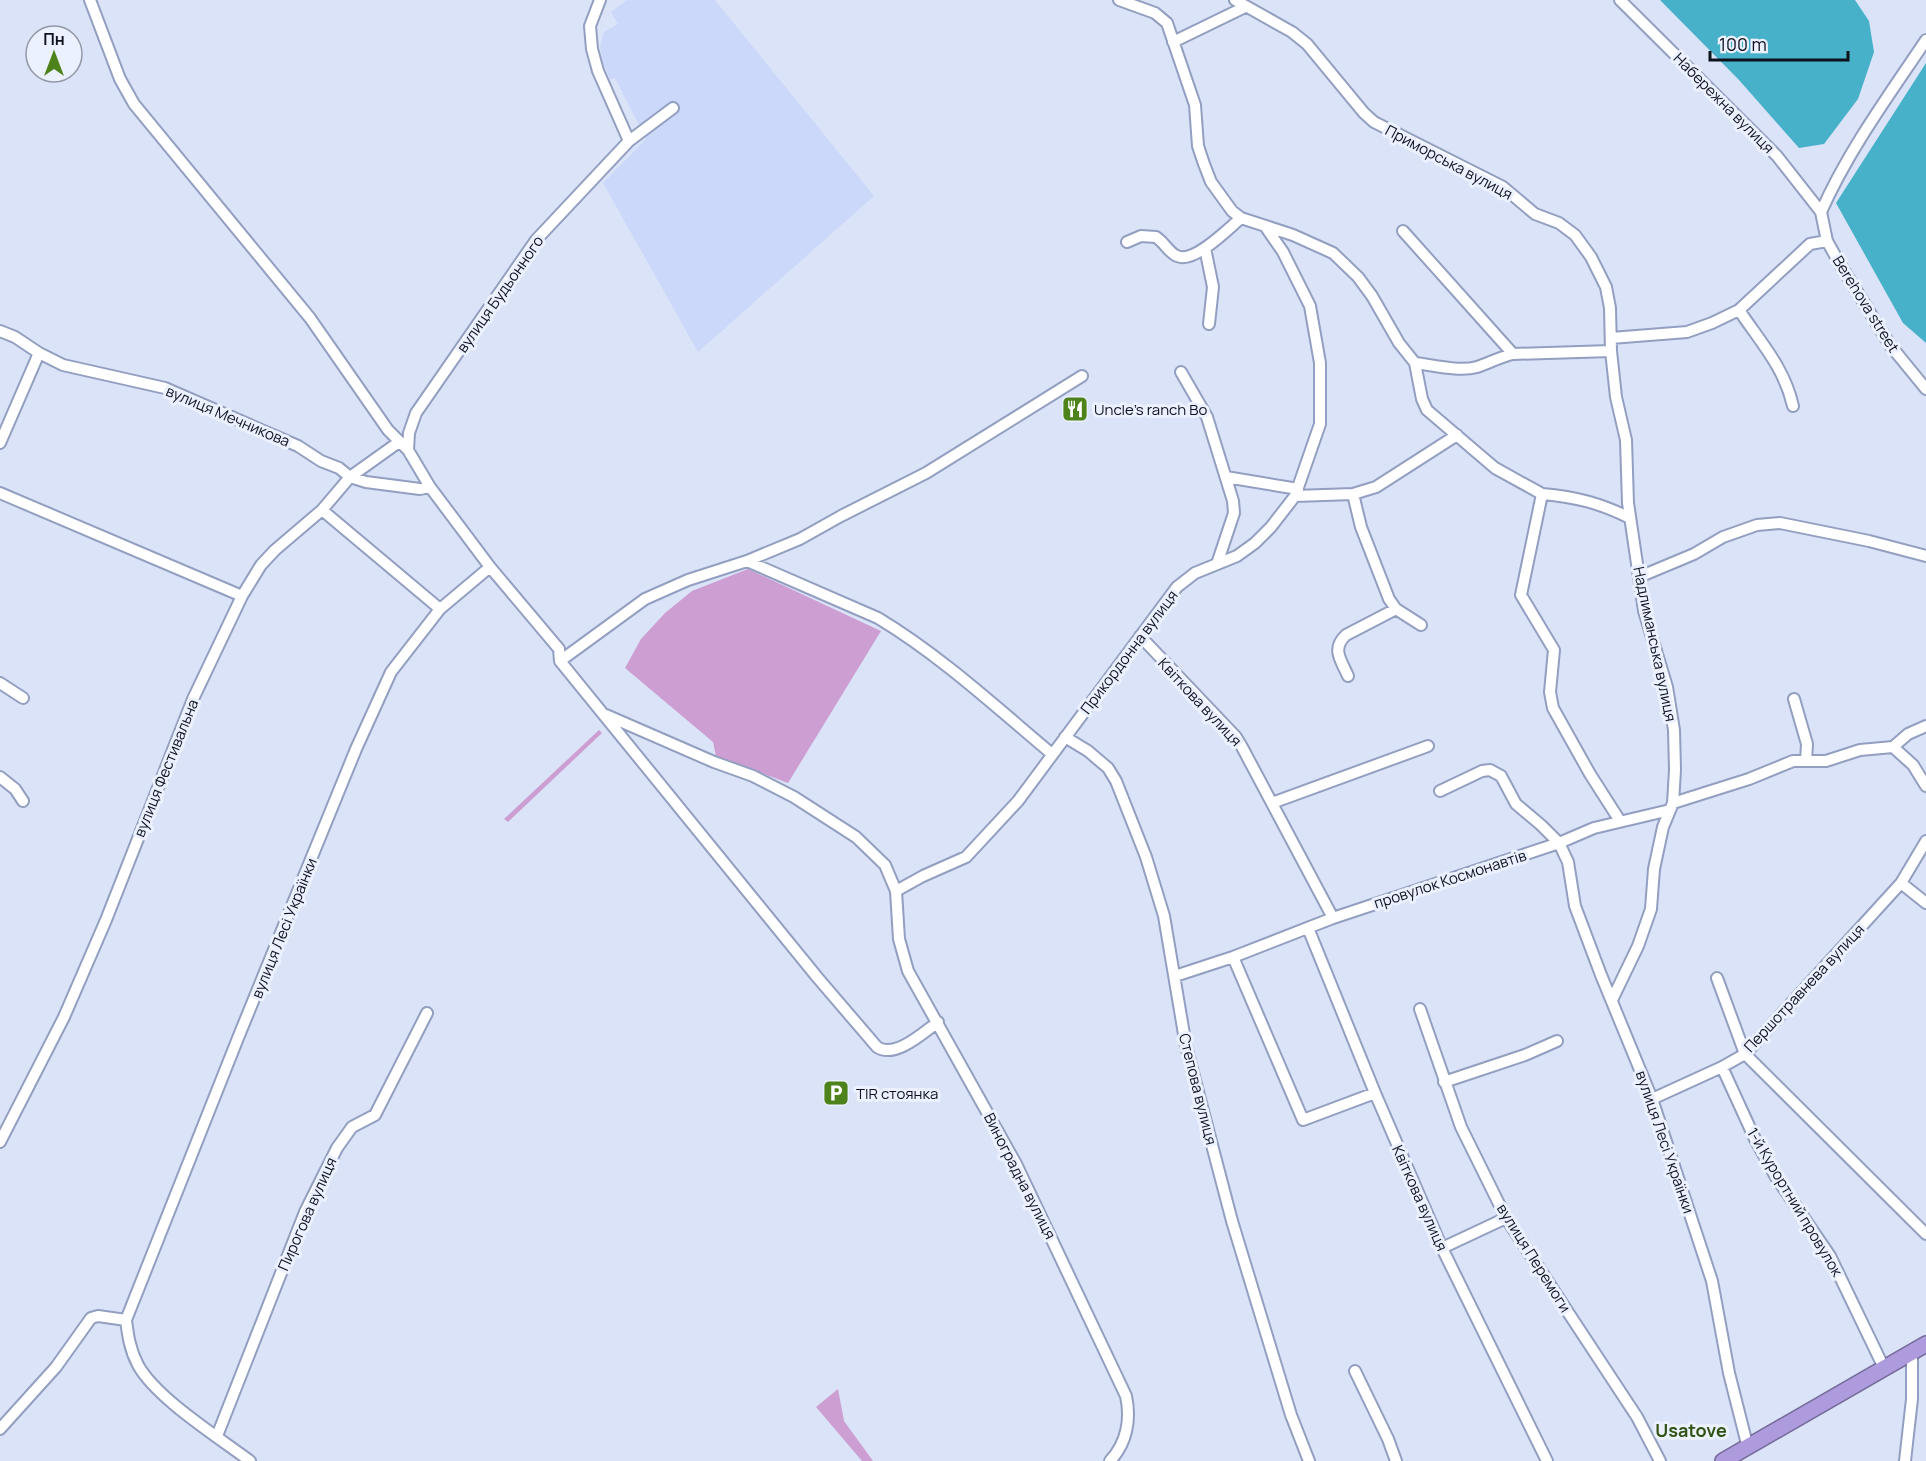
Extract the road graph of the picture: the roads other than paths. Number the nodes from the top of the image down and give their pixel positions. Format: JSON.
{"nodes":[{"id":1,"x":90,"y":0,"type":"edge"},
{"id":2,"x":600,"y":0,"type":"edge"},
{"id":3,"x":1119,"y":0,"type":"edge"},
{"id":4,"x":1235,"y":0,"type":"edge"},
{"id":5,"x":1620,"y":0,"type":"edge"},
{"id":6,"x":1245,"y":7,"type":"junction"},
{"id":7,"x":1926,"y":40,"type":"edge"},
{"id":8,"x":1173,"y":42,"type":"junction"},
{"id":9,"x":673,"y":108,"type":"dead end"},
{"id":10,"x":629,"y":141,"type":"junction"},
{"id":11,"x":1821,"y":212,"type":"junction"},
{"id":12,"x":1241,"y":218,"type":"junction"},
{"id":13,"x":1265,"y":225,"type":"junction"},
{"id":14,"x":1403,"y":231,"type":"dead end"},
{"id":15,"x":1827,"y":241,"type":"junction"},
{"id":16,"x":1126,"y":242,"type":"dead end"},
{"id":17,"x":1205,"y":248,"type":"junction"},
{"id":18,"x":1739,"y":310,"type":"junction"},
{"id":19,"x":1209,"y":324,"type":"dead end"},
{"id":20,"x":0,"y":331,"type":"edge"},
{"id":21,"x":1611,"y":338,"type":"junction"},
{"id":22,"x":1611,"y":351,"type":"junction"},
{"id":23,"x":39,"y":353,"type":"junction"},
{"id":24,"x":1513,"y":354,"type":"junction"},
{"id":25,"x":1415,"y":363,"type":"junction"},
{"id":26,"x":1181,"y":372,"type":"dead end"},
{"id":27,"x":1082,"y":376,"type":"dead end"},
{"id":28,"x":1926,"y":389,"type":"edge"},
{"id":29,"x":1793,"y":406,"type":"dead end"},
{"id":30,"x":1457,"y":435,"type":"junction"},
{"id":31,"x":399,"y":442,"type":"junction"},
{"id":32,"x":0,"y":443,"type":"edge"},
{"id":33,"x":408,"y":450,"type":"junction"},
{"id":34,"x":350,"y":477,"type":"junction"},
{"id":35,"x":1226,"y":477,"type":"junction"},
{"id":36,"x":430,"y":487,"type":"junction"},
{"id":37,"x":1296,"y":492,"type":"junction"},
{"id":38,"x":0,"y":493,"type":"edge"},
{"id":39,"x":1353,"y":494,"type":"junction"},
{"id":40,"x":1542,"y":494,"type":"junction"},
{"id":41,"x":322,"y":510,"type":"junction"},
{"id":42,"x":1630,"y":518,"type":"junction"},
{"id":43,"x":1926,"y":556,"type":"edge"},
{"id":44,"x":747,"y":561,"type":"junction"},
{"id":45,"x":1217,"y":564,"type":"junction"},
{"id":46,"x":490,"y":567,"type":"junction"},
{"id":47,"x":1639,"y":577,"type":"junction"},
{"id":48,"x":242,"y":596,"type":"junction"},
{"id":49,"x":440,"y":609,"type":"junction"},
{"id":50,"x":1396,"y":609,"type":"junction"},
{"id":51,"x":1420,"y":625,"type":"dead end"},
{"id":52,"x":1140,"y":636,"type":"junction"},
{"id":53,"x":560,"y":661,"type":"junction"},
{"id":54,"x":1348,"y":675,"type":"dead end"},
{"id":55,"x":0,"y":683,"type":"edge"},
{"id":56,"x":23,"y":698,"type":"dead end"},
{"id":57,"x":1794,"y":699,"type":"dead end"},
{"id":58,"x":604,"y":714,"type":"junction"},
{"id":59,"x":1926,"y":726,"type":"edge"},
{"id":60,"x":1065,"y":737,"type":"junction"},
{"id":61,"x":1428,"y":746,"type":"dead end"},
{"id":62,"x":1893,"y":747,"type":"junction"},
{"id":63,"x":1052,"y":754,"type":"junction"},
{"id":64,"x":1806,"y":761,"type":"junction"},
{"id":65,"x":0,"y":777,"type":"edge"},
{"id":66,"x":1926,"y":786,"type":"edge"},
{"id":67,"x":1440,"y":791,"type":"dead end"},
{"id":68,"x":23,"y":801,"type":"dead end"},
{"id":69,"x":1272,"y":802,"type":"junction"},
{"id":70,"x":1671,"y":806,"type":"junction"},
{"id":71,"x":1620,"y":821,"type":"junction"},
{"id":72,"x":1926,"y":841,"type":"edge"},
{"id":73,"x":1559,"y":843,"type":"junction"},
{"id":74,"x":1901,"y":883,"type":"junction"},
{"id":75,"x":896,"y":891,"type":"junction"},
{"id":76,"x":1926,"y":903,"type":"edge"},
{"id":77,"x":1333,"y":918,"type":"junction"},
{"id":78,"x":1308,"y":928,"type":"junction"},
{"id":79,"x":1233,"y":957,"type":"junction"},
{"id":80,"x":1175,"y":976,"type":"junction"},
{"id":81,"x":1717,"y":978,"type":"dead end"},
{"id":82,"x":1612,"y":1000,"type":"junction"},
{"id":83,"x":1420,"y":1009,"type":"dead end"},
{"id":84,"x":427,"y":1013,"type":"dead end"},
{"id":85,"x":938,"y":1022,"type":"junction"},
{"id":86,"x":1557,"y":1041,"type":"dead end"},
{"id":87,"x":1745,"y":1054,"type":"junction"},
{"id":88,"x":1722,"y":1067,"type":"junction"},
{"id":89,"x":1444,"y":1082,"type":"junction"},
{"id":90,"x":1374,"y":1094,"type":"junction"},
{"id":91,"x":1652,"y":1099,"type":"junction"},
{"id":92,"x":1,"y":1136,"type":"edge"},
{"id":93,"x":1506,"y":1218,"type":"junction"},
{"id":94,"x":1926,"y":1234,"type":"edge"},
{"id":95,"x":1442,"y":1248,"type":"junction"},
{"id":96,"x":126,"y":1320,"type":"junction"},
{"id":97,"x":1926,"y":1344,"type":"edge"},
{"id":98,"x":1912,"y":1352,"type":"junction"},
{"id":99,"x":1884,"y":1368,"type":"junction"},
{"id":100,"x":1355,"y":1371,"type":"dead end"},
{"id":101,"x":0,"y":1429,"type":"edge"},
{"id":102,"x":217,"y":1436,"type":"junction"},
{"id":103,"x":1748,"y":1448,"type":"junction"},
{"id":104,"x":250,"y":1461,"type":"edge"},
{"id":105,"x":1110,"y":1461,"type":"edge"},
{"id":106,"x":1309,"y":1461,"type":"edge"},
{"id":107,"x":1396,"y":1461,"type":"edge"},
{"id":108,"x":1547,"y":1461,"type":"edge"},
{"id":109,"x":1660,"y":1461,"type":"edge"},
{"id":110,"x":1723,"y":1461,"type":"edge"},
{"id":111,"x":1905,"y":1461,"type":"edge"}],
"edges":[{"from":1,"to":31,"type":"street"},
{"from":2,"to":10,"type":"street"},
{"from":3,"to":8,"type":"street"},
{"from":4,"to":6,"type":"street","name":"Приморська вулиця"},
{"from":5,"to":11,"type":"street","name":"Набережна вулиця"},
{"from":6,"to":8,"type":"street"},
{"from":6,"to":21,"type":"street","name":"Приморська вулиця"},
{"from":7,"to":11,"type":"street"},
{"from":8,"to":12,"type":"street"},
{"from":9,"to":10,"type":"street","name":"вулиця Будьонного"},
{"from":10,"to":33,"type":"street","name":"вулиця Будьонного"},
{"from":11,"to":15,"type":"street","name":"Berehova street"},
{"from":12,"to":13,"type":"street"},
{"from":12,"to":17,"type":"street"},
{"from":13,"to":25,"type":"street"},
{"from":13,"to":37,"type":"street","name":"Прикордонна вулиця"},
{"from":14,"to":24,"type":"street"},
{"from":15,"to":18,"type":"street"},
{"from":15,"to":28,"type":"street","name":"Berehova street"},
{"from":16,"to":17,"type":"street"},
{"from":17,"to":19,"type":"street"},
{"from":18,"to":21,"type":"street"},
{"from":18,"to":29,"type":"street"},
{"from":20,"to":23,"type":"street","name":"вулиця Мечникова"},
{"from":21,"to":22,"type":"street","name":"Приморська вулиця"},
{"from":22,"to":24,"type":"street"},
{"from":22,"to":42,"type":"street","name":"Надлиманська вулиця"},
{"from":23,"to":32,"type":"street"},
{"from":23,"to":34,"type":"street","name":"вулиця Мечникова"},
{"from":24,"to":25,"type":"street"},
{"from":25,"to":30,"type":"street"},
{"from":26,"to":35,"type":"street"},
{"from":27,"to":44,"type":"street"},
{"from":30,"to":39,"type":"street"},
{"from":30,"to":40,"type":"street"},
{"from":31,"to":33,"type":"street"},
{"from":31,"to":34,"type":"street","name":"вулиця Фестивальна"},
{"from":33,"to":36,"type":"street"},
{"from":34,"to":36,"type":"street","name":"вулиця Мечникова"},
{"from":34,"to":41,"type":"street","name":"вулиця Фестивальна"},
{"from":35,"to":37,"type":"street"},
{"from":35,"to":45,"type":"street"},
{"from":36,"to":46,"type":"street"},
{"from":37,"to":39,"type":"street"},
{"from":37,"to":45,"type":"street","name":"Прикордонна вулиця"},
{"from":38,"to":48,"type":"street"},
{"from":39,"to":50,"type":"street"},
{"from":40,"to":42,"type":"street"},
{"from":40,"to":71,"type":"street"},
{"from":41,"to":48,"type":"street","name":"вулиця Фестивальна"},
{"from":41,"to":49,"type":"street"},
{"from":42,"to":47,"type":"street","name":"Надлиманська вулиця"},
{"from":43,"to":47,"type":"street"},
{"from":44,"to":53,"type":"street"},
{"from":44,"to":63,"type":"street"},
{"from":45,"to":52,"type":"street","name":"Прикордонна вулиця"},
{"from":46,"to":49,"type":"street","name":"вулиця Лесі Українки"},
{"from":46,"to":53,"type":"street"},
{"from":47,"to":70,"type":"street","name":"Надлиманська вулиця"},
{"from":48,"to":92,"type":"street","name":"вулиця Фестивальна"},
{"from":49,"to":96,"type":"street","name":"вулиця Лесі Українки"},
{"from":50,"to":51,"type":"street"},
{"from":50,"to":54,"type":"street"},
{"from":52,"to":60,"type":"street","name":"Прикордонна вулиця"},
{"from":52,"to":69,"type":"street","name":"Квіткова вулиця"},
{"from":53,"to":58,"type":"street"},
{"from":55,"to":56,"type":"street"},
{"from":57,"to":64,"type":"street"},
{"from":58,"to":75,"type":"street"},
{"from":58,"to":85,"type":"street"},
{"from":59,"to":62,"type":"street"},
{"from":60,"to":63,"type":"street","name":"Прикордонна вулиця"},
{"from":60,"to":80,"type":"street","name":"Степова вулиця"},
{"from":61,"to":69,"type":"street"},
{"from":62,"to":64,"type":"street"},
{"from":62,"to":66,"type":"street"},
{"from":63,"to":75,"type":"street","name":"Прикордонна вулиця"},
{"from":64,"to":70,"type":"street"},
{"from":65,"to":68,"type":"street"},
{"from":67,"to":73,"type":"street"},
{"from":69,"to":77,"type":"street","name":"Квіткова вулиця"},
{"from":70,"to":71,"type":"street","name":"провулок Космонавтів"},
{"from":70,"to":82,"type":"street","name":"Надлиманська вулиця"},
{"from":71,"to":73,"type":"street","name":"провулок Космонавтів"},
{"from":72,"to":74,"type":"street","name":"Першотравнева вулиця"},
{"from":73,"to":77,"type":"street","name":"провулок Космонавтів"},
{"from":73,"to":82,"type":"street","name":"вулиця Лесі Українки"},
{"from":74,"to":76,"type":"street"},
{"from":74,"to":87,"type":"street","name":"Першотравнева вулиця"},
{"from":75,"to":85,"type":"street","name":"Виноградна вулиця"},
{"from":77,"to":78,"type":"street","name":"провулок Космонавтів"},
{"from":78,"to":79,"type":"street","name":"провулок Космонавтів"},
{"from":78,"to":90,"type":"street","name":"Квіткова вулиця"},
{"from":79,"to":80,"type":"street","name":"провулок Космонавтів"},
{"from":79,"to":90,"type":"street"},
{"from":80,"to":106,"type":"street","name":"Степова вулиця"},
{"from":81,"to":87,"type":"street"},
{"from":82,"to":91,"type":"street","name":"вулиця Лесі Українки"},
{"from":83,"to":89,"type":"street","name":"вулиця Перемоги"},
{"from":84,"to":102,"type":"street","name":"Пирогова вулиця"},
{"from":85,"to":105,"type":"street","name":"Виноградна вулиця"},
{"from":86,"to":89,"type":"street"},
{"from":87,"to":88,"type":"street","name":"Першотравнева вулиця"},
{"from":87,"to":94,"type":"street"},
{"from":88,"to":91,"type":"street","name":"Першотравнева вулиця"},
{"from":88,"to":99,"type":"street","name":"1-й Курортний провулок"},
{"from":89,"to":93,"type":"street","name":"вулиця Перемоги"},
{"from":90,"to":95,"type":"street","name":"Квіткова вулиця"},
{"from":91,"to":103,"type":"street","name":"вулиця Лесі Українки"},
{"from":93,"to":95,"type":"street"},
{"from":93,"to":109,"type":"street","name":"вулиця Перемоги"},
{"from":95,"to":108,"type":"street","name":"Квіткова вулиця"},
{"from":96,"to":101,"type":"street"},
{"from":96,"to":102,"type":"street"},
{"from":97,"to":98,"type":"highway"},
{"from":98,"to":99,"type":"highway"},
{"from":98,"to":111,"type":"street"},
{"from":99,"to":103,"type":"highway"},
{"from":100,"to":107,"type":"street"},
{"from":102,"to":104,"type":"street"},
{"from":103,"to":110,"type":"highway"}]}
